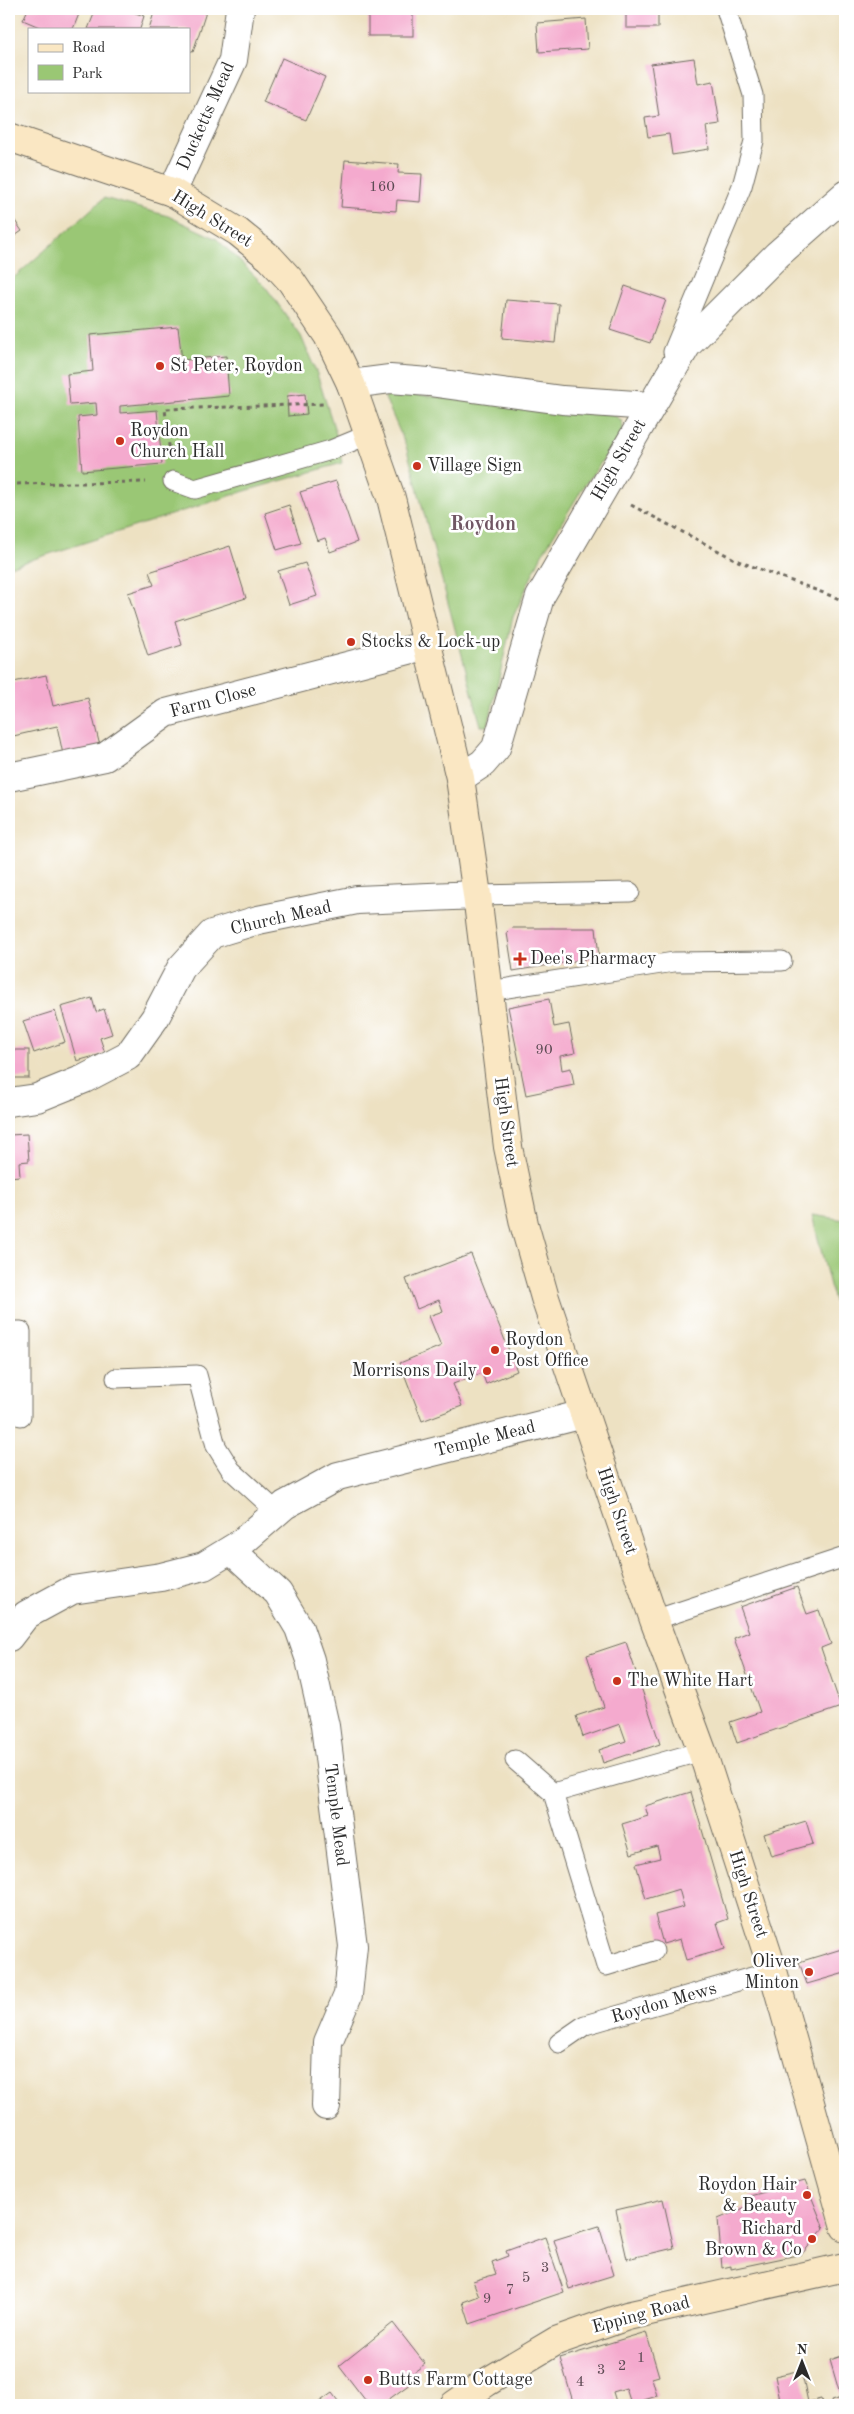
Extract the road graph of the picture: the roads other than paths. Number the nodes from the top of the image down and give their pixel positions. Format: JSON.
{"nodes":[{"id":1,"x":240,"y":9,"type":"edge"},
{"id":2,"x":726,"y":9,"type":"edge"},
{"id":3,"x":9,"y":137,"type":"edge"},
{"id":4,"x":172,"y":192,"type":"junction"},
{"id":5,"x":845,"y":195,"type":"edge"},
{"id":6,"x":354,"y":393,"type":"junction"},
{"id":7,"x":650,"y":406,"type":"junction"},
{"id":8,"x":370,"y":434,"type":"junction"},
{"id":9,"x":173,"y":481,"type":"road end"},
{"id":10,"x":428,"y":645,"type":"junction"},
{"id":11,"x":9,"y":778,"type":"edge"},
{"id":12,"x":460,"y":778,"type":"junction"},
{"id":13,"x":630,"y":892,"type":"dead end"},
{"id":14,"x":478,"y":895,"type":"junction"},
{"id":15,"x":782,"y":961,"type":"dead end"},
{"id":16,"x":489,"y":991,"type":"junction"},
{"id":17,"x":9,"y":1102,"type":"edge"},
{"id":18,"x":9,"y":1331,"type":"edge"},
{"id":19,"x":116,"y":1378,"type":"dead end"},
{"id":20,"x":584,"y":1414,"type":"junction"},
{"id":21,"x":21,"y":1416,"type":"dead end"},
{"id":22,"x":277,"y":1512,"type":"junction"},
{"id":23,"x":231,"y":1550,"type":"junction"},
{"id":24,"x":845,"y":1557,"type":"edge"},
{"id":25,"x":654,"y":1620,"type":"junction"},
{"id":26,"x":9,"y":1637,"type":"edge"},
{"id":27,"x":702,"y":1751,"type":"junction"},
{"id":28,"x":515,"y":1760,"type":"dead end"},
{"id":29,"x":553,"y":1793,"type":"junction"},
{"id":30,"x":654,"y":1951,"type":"dead end"},
{"id":31,"x":772,"y":1972,"type":"junction"},
{"id":32,"x":559,"y":2043,"type":"dead end"},
{"id":33,"x":326,"y":2106,"type":"dead end"},
{"id":34,"x":845,"y":2227,"type":"edge"},
{"id":35,"x":845,"y":2268,"type":"edge"},
{"id":36,"x":454,"y":2405,"type":"edge"}],
"edges":[{"from":1,"to":4,"type":"street","name":"Ducketts Mead"},
{"from":2,"to":7,"type":"lane"},
{"from":3,"to":4,"type":"main road","name":"High Street"},
{"from":4,"to":6,"type":"main road","name":"High Street"},
{"from":5,"to":7,"type":"street"},
{"from":6,"to":7,"type":"street","name":"High Street"},
{"from":6,"to":8,"type":"main road","name":"High Street"},
{"from":7,"to":12,"type":"street","name":"High Street"},
{"from":8,"to":9,"type":"lane"},
{"from":8,"to":10,"type":"main road","name":"High Street"},
{"from":10,"to":11,"type":"street","name":"Farm Close"},
{"from":10,"to":12,"type":"main road","name":"High Street"},
{"from":12,"to":14,"type":"main road","name":"High Street"},
{"from":13,"to":14,"type":"lane"},
{"from":14,"to":16,"type":"main road","name":"High Street"},
{"from":14,"to":17,"type":"street","name":"Church Mead"},
{"from":15,"to":16,"type":"lane"},
{"from":16,"to":20,"type":"main road","name":"High Street"},
{"from":18,"to":21,"type":"lane"},
{"from":19,"to":22,"type":"lane"},
{"from":20,"to":22,"type":"street","name":"Temple Mead"},
{"from":20,"to":25,"type":"main road","name":"High Street"},
{"from":22,"to":23,"type":"street","name":"Temple Mead"},
{"from":23,"to":26,"type":"street","name":"Temple Mead"},
{"from":23,"to":33,"type":"street","name":"Temple Mead"},
{"from":24,"to":25,"type":"lane"},
{"from":25,"to":27,"type":"main road","name":"High Street"},
{"from":27,"to":29,"type":"lane"},
{"from":27,"to":31,"type":"main road","name":"High Street"},
{"from":28,"to":29,"type":"lane"},
{"from":29,"to":30,"type":"lane"},
{"from":31,"to":32,"type":"lane","name":"Roydon Mews"},
{"from":31,"to":34,"type":"main road","name":"High Street"},
{"from":35,"to":36,"type":"main road","name":"Epping Road"}]}
